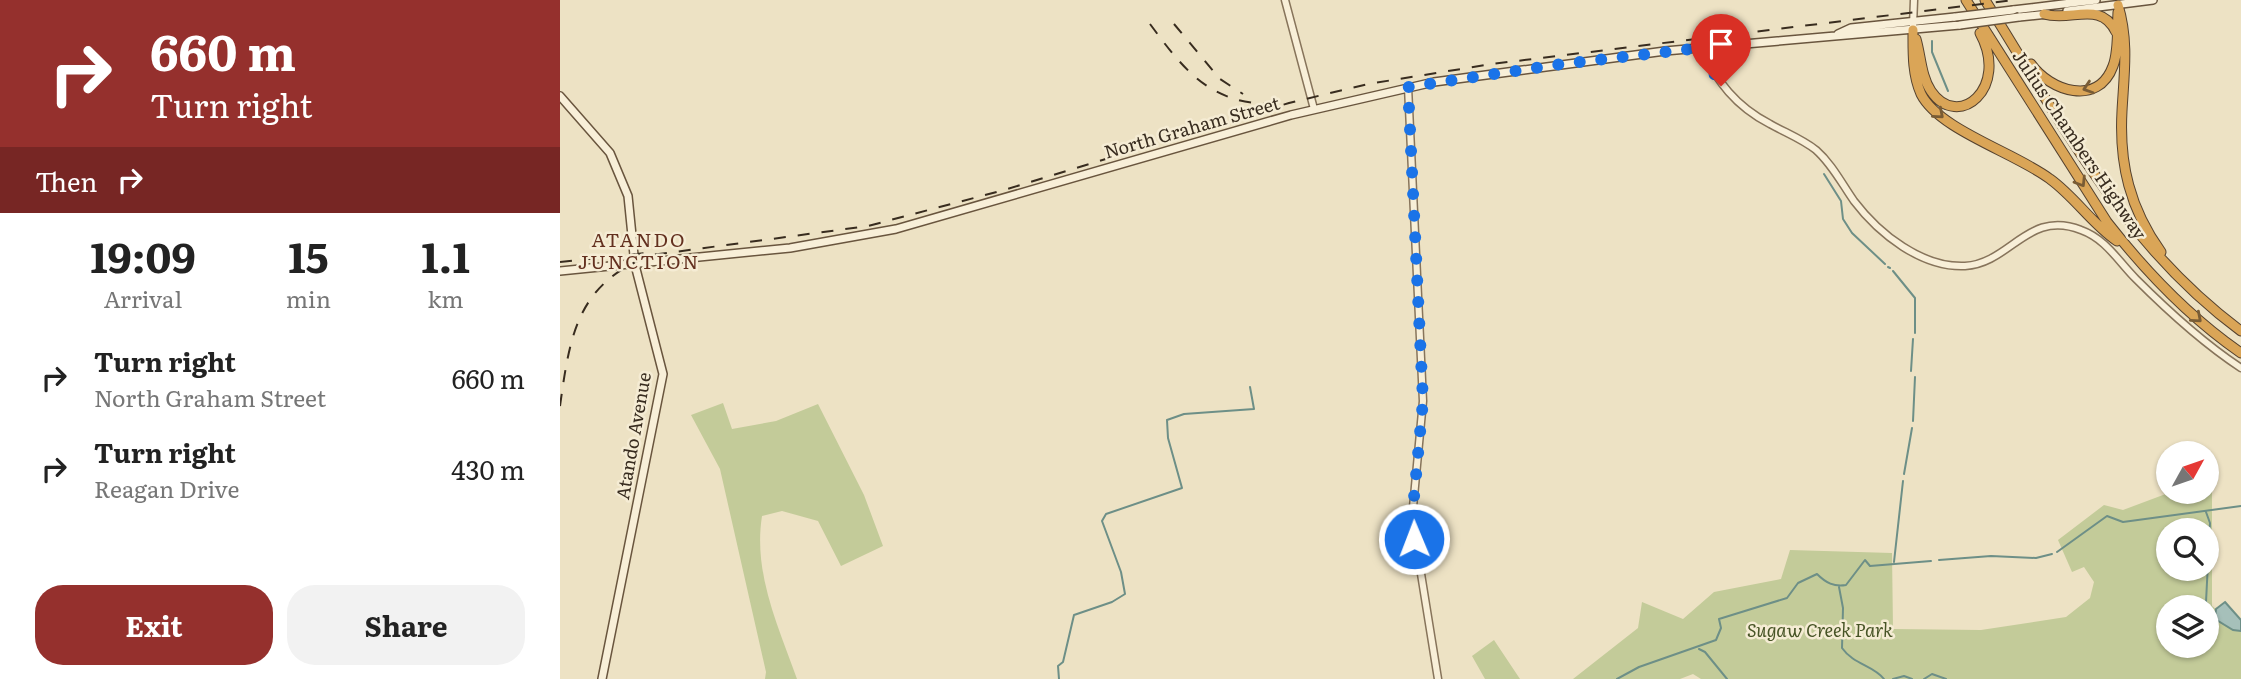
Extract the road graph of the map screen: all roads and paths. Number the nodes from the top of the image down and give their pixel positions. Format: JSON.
{"nodes":[{"id":1,"x":1284,"y":0,"type":"edge"},
{"id":2,"x":1914,"y":0,"type":"edge"},
{"id":3,"x":1964,"y":0,"type":"edge"},
{"id":4,"x":1985,"y":0,"type":"edge"},
{"id":5,"x":2096,"y":0,"type":"edge"},
{"id":6,"x":2153,"y":0,"type":"edge"},
{"id":7,"x":2118,"y":3,"type":"edge"},
{"id":8,"x":2044,"y":14,"type":"junction"},
{"id":9,"x":1913,"y":25,"type":"junction"},
{"id":10,"x":2004,"y":29,"type":"junction"},
{"id":11,"x":2117,"y":33,"type":"junction"},
{"id":12,"x":1700,"y":48,"type":"junction"},
{"id":13,"x":1408,"y":87,"type":"junction"},
{"id":14,"x":560,"y":96,"type":"edge"},
{"id":15,"x":1314,"y":109,"type":"junction"},
{"id":16,"x":2128,"y":249,"type":"junction"},
{"id":17,"x":635,"y":265,"type":"junction"},
{"id":18,"x":560,"y":271,"type":"edge"},
{"id":19,"x":2190,"y":289,"type":"junction"},
{"id":20,"x":2241,"y":331,"type":"edge"},
{"id":21,"x":2241,"y":353,"type":"edge"},
{"id":22,"x":2241,"y":368,"type":"edge"},
{"id":23,"x":602,"y":679,"type":"edge"},
{"id":24,"x":1438,"y":679,"type":"edge"}],
"edges":[{"from":1,"to":15,"type":"street"},
{"from":2,"to":9,"type":"street"},
{"from":3,"to":9,"type":"highway"},
{"from":3,"to":16,"type":"highway","name":"Julius Chambers Highway","one_way":true},
{"from":4,"to":10,"type":"highway","name":"Julius Chambers Highway"},
{"from":5,"to":9,"type":"main road","name":"North Graham Street","bridge":true},
{"from":6,"to":7,"type":"main road","name":"North Graham Street"},
{"from":7,"to":8,"type":"main road","name":"North Graham Street"},
{"from":7,"to":11,"type":"highway"},
{"from":7,"to":19,"type":"highway"},
{"from":8,"to":9,"type":"main road","name":"North Graham Street","bridge":true},
{"from":8,"to":11,"type":"highway"},
{"from":9,"to":12,"type":"main road","name":"North Graham Street"},
{"from":9,"to":16,"type":"highway","one_way":true},
{"from":11,"to":10,"type":"highway","one_way":true},
{"from":10,"to":19,"type":"highway","name":"Julius Chambers Highway"},
{"from":12,"to":13,"type":"main road","name":"North Graham Street"},
{"from":12,"to":22,"type":"street"},
{"from":13,"to":15,"type":"main road","name":"North Graham Street"},
{"from":13,"to":24,"type":"street"},
{"from":14,"to":17,"type":"main road","name":"Atando Avenue"},
{"from":15,"to":17,"type":"main road","name":"North Graham Street"},
{"from":16,"to":21,"type":"highway","name":"Julius Chambers Highway","one_way":true},
{"from":17,"to":18,"type":"main road","name":"North Graham Street"},
{"from":17,"to":23,"type":"main road","name":"Atando Avenue"},
{"from":19,"to":20,"type":"highway","name":"Julius Chambers Highway"}]}
